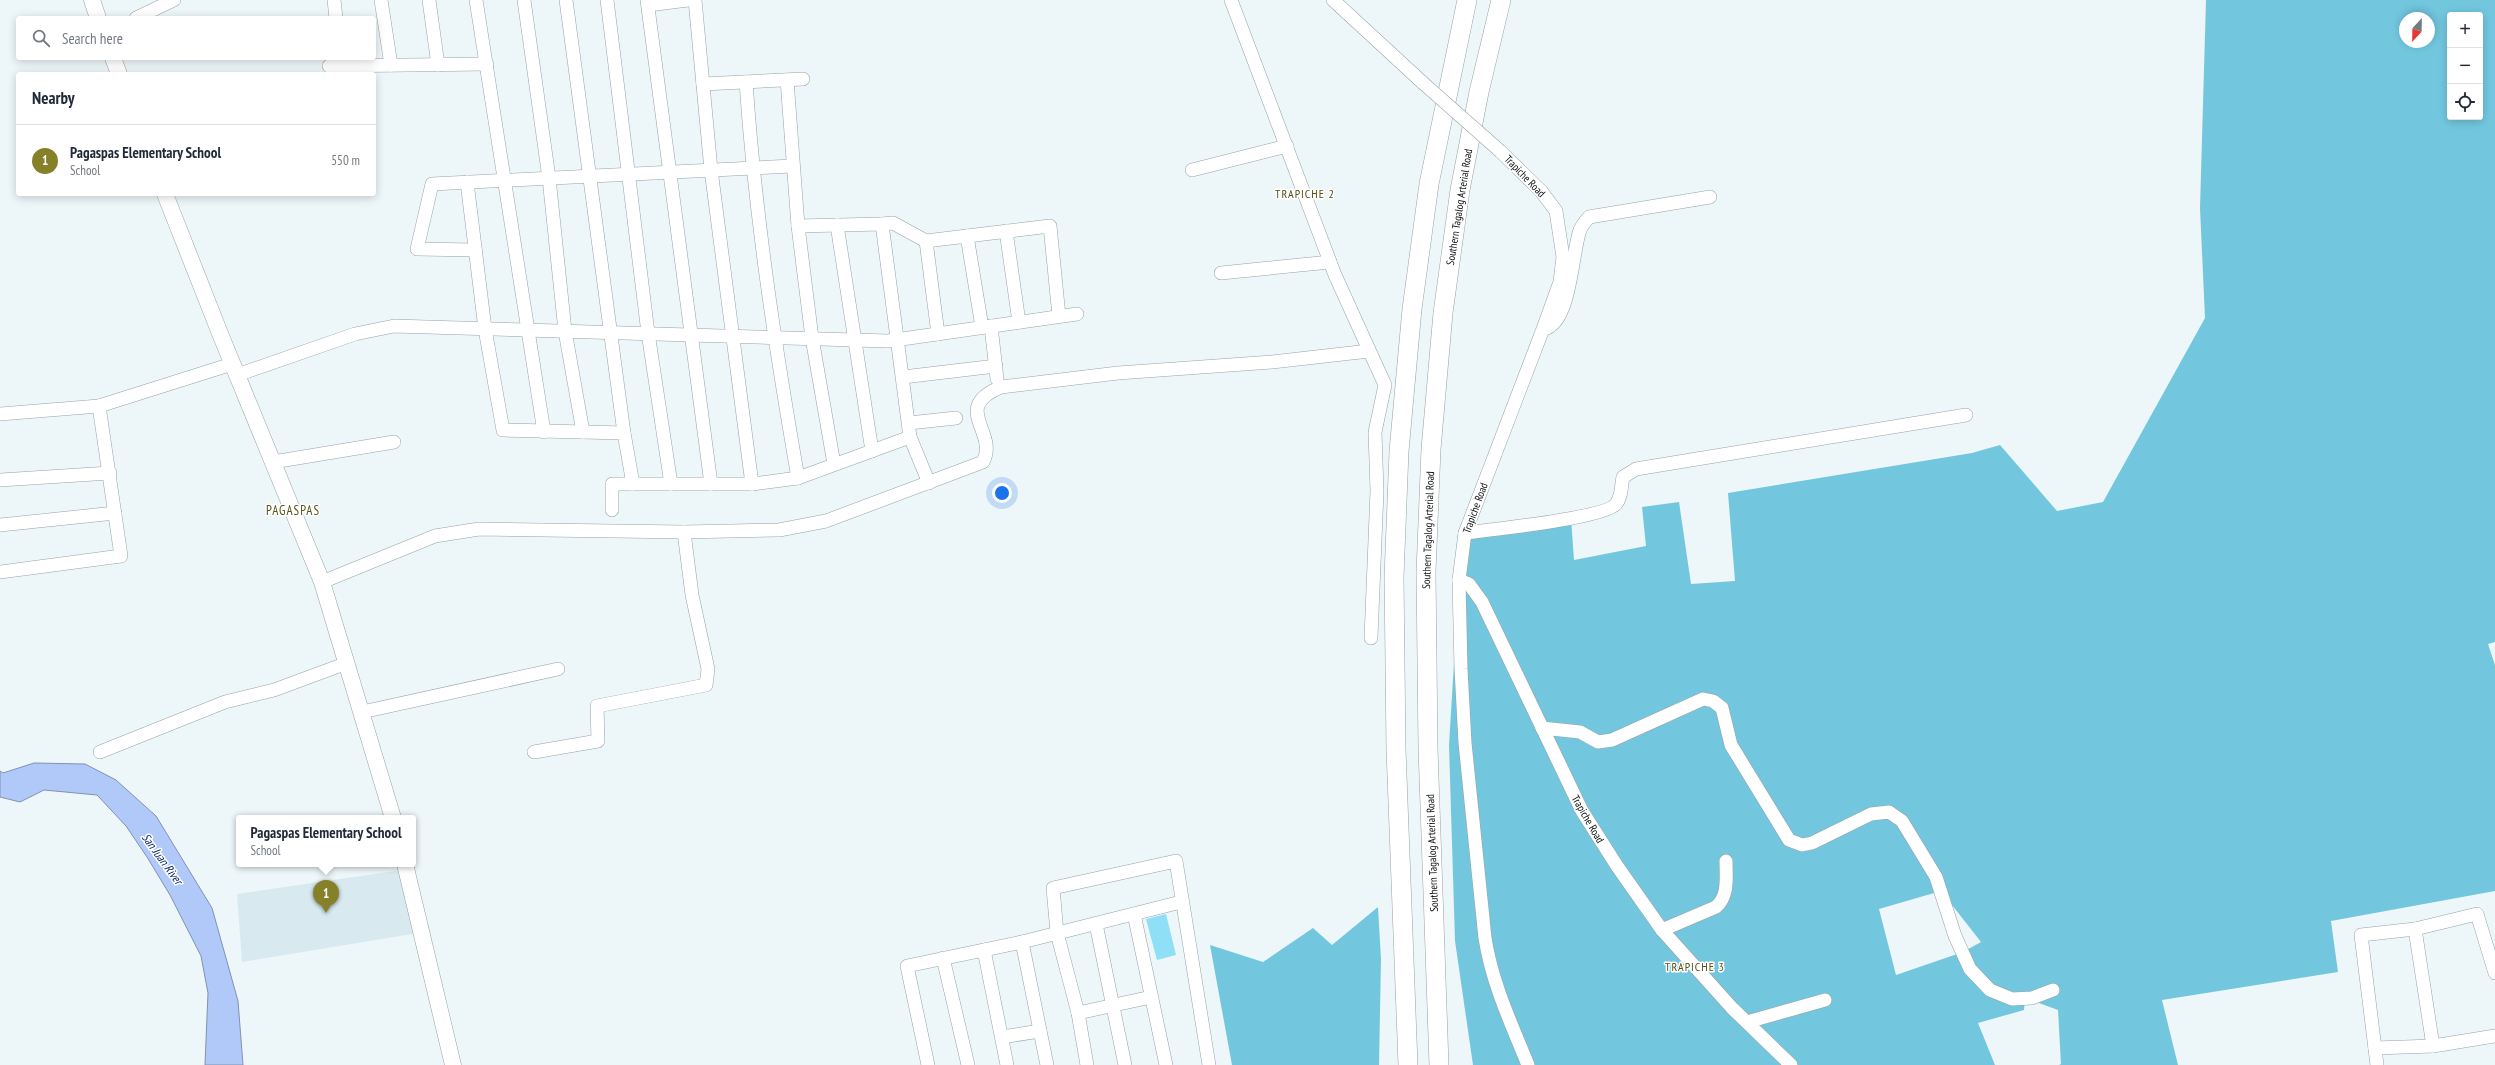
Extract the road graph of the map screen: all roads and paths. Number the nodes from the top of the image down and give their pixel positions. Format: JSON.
{"nodes":[{"id":1,"x":92,"y":0,"type":"edge"},
{"id":2,"x":174,"y":0,"type":"edge"},
{"id":3,"x":334,"y":0,"type":"edge"},
{"id":4,"x":381,"y":0,"type":"edge"},
{"id":5,"x":429,"y":0,"type":"edge"},
{"id":6,"x":476,"y":0,"type":"edge"},
{"id":7,"x":524,"y":0,"type":"edge"},
{"id":8,"x":566,"y":0,"type":"edge"},
{"id":9,"x":607,"y":0,"type":"edge"},
{"id":10,"x":688,"y":0,"type":"edge"},
{"id":11,"x":696,"y":0,"type":"edge"},
{"id":12,"x":1231,"y":0,"type":"edge"},
{"id":13,"x":1333,"y":0,"type":"edge"},
{"id":14,"x":1467,"y":0,"type":"edge"},
{"id":15,"x":1501,"y":0,"type":"edge"},
{"id":16,"x":647,"y":3,"type":"edge"},
{"id":17,"x":97,"y":16,"type":"edge"},
{"id":18,"x":140,"y":16,"type":"edge"},
{"id":19,"x":336,"y":16,"type":"edge"},
{"id":20,"x":115,"y":60,"type":"edge"},
{"id":21,"x":338,"y":63,"type":"edge"},
{"id":22,"x":487,"y":64,"type":"junction"},
{"id":23,"x":391,"y":65,"type":"junction"},
{"id":24,"x":438,"y":65,"type":"junction"},
{"id":25,"x":119,"y":72,"type":"edge"},
{"id":26,"x":803,"y":79,"type":"dead end"},
{"id":27,"x":787,"y":80,"type":"junction"},
{"id":28,"x":746,"y":82,"type":"junction"},
{"id":29,"x":703,"y":84,"type":"junction"},
{"id":30,"x":1287,"y":146,"type":"junction"},
{"id":31,"x":792,"y":166,"type":"junction"},
{"id":32,"x":752,"y":168,"type":"junction"},
{"id":33,"x":711,"y":170,"type":"junction"},
{"id":34,"x":1192,"y":170,"type":"dead end"},
{"id":35,"x":669,"y":172,"type":"junction"},
{"id":36,"x":629,"y":174,"type":"junction"},
{"id":37,"x":591,"y":176,"type":"junction"},
{"id":38,"x":549,"y":178,"type":"junction"},
{"id":39,"x":505,"y":180,"type":"junction"},
{"id":40,"x":467,"y":182,"type":"junction"},
{"id":41,"x":166,"y":196,"type":"edge"},
{"id":42,"x":1710,"y":198,"type":"dead end"},
{"id":43,"x":882,"y":224,"type":"junction"},
{"id":44,"x":837,"y":225,"type":"junction"},
{"id":45,"x":798,"y":226,"type":"junction"},
{"id":46,"x":1006,"y":232,"type":"junction"},
{"id":47,"x":967,"y":236,"type":"junction"},
{"id":48,"x":926,"y":241,"type":"junction"},
{"id":49,"x":475,"y":250,"type":"junction"},
{"id":50,"x":1330,"y":262,"type":"junction"},
{"id":51,"x":1221,"y":273,"type":"dead end"},
{"id":52,"x":1077,"y":314,"type":"dead end"},
{"id":53,"x":1059,"y":316,"type":"junction"},
{"id":54,"x":1019,"y":322,"type":"junction"},
{"id":55,"x":986,"y":327,"type":"junction"},
{"id":56,"x":486,"y":329,"type":"junction"},
{"id":57,"x":1544,"y":329,"type":"junction"},
{"id":58,"x":526,"y":330,"type":"junction"},
{"id":59,"x":565,"y":331,"type":"junction"},
{"id":60,"x":609,"y":332,"type":"junction"},
{"id":61,"x":648,"y":333,"type":"junction"},
{"id":62,"x":938,"y":334,"type":"junction"},
{"id":63,"x":692,"y":335,"type":"junction"},
{"id":64,"x":732,"y":336,"type":"junction"},
{"id":65,"x":774,"y":337,"type":"junction"},
{"id":66,"x":812,"y":338,"type":"junction"},
{"id":67,"x":854,"y":339,"type":"junction"},
{"id":68,"x":898,"y":339,"type":"junction"},
{"id":69,"x":1369,"y":351,"type":"junction"},
{"id":70,"x":235,"y":370,"type":"junction"},
{"id":71,"x":903,"y":377,"type":"junction"},
{"id":72,"x":99,"y":406,"type":"junction"},
{"id":73,"x":0,"y":414,"type":"edge"},
{"id":74,"x":1966,"y":415,"type":"dead end"},
{"id":75,"x":956,"y":418,"type":"dead end"},
{"id":76,"x":908,"y":423,"type":"junction"},
{"id":77,"x":544,"y":432,"type":"junction"},
{"id":78,"x":583,"y":432,"type":"junction"},
{"id":79,"x":624,"y":433,"type":"junction"},
{"id":80,"x":910,"y":437,"type":"junction"},
{"id":81,"x":394,"y":442,"type":"dead end"},
{"id":82,"x":872,"y":451,"type":"junction"},
{"id":83,"x":273,"y":462,"type":"junction"},
{"id":84,"x":834,"y":464,"type":"junction"},
{"id":85,"x":110,"y":473,"type":"junction"},
{"id":86,"x":798,"y":478,"type":"junction"},
{"id":87,"x":0,"y":480,"type":"edge"},
{"id":88,"x":929,"y":483,"type":"junction"},
{"id":89,"x":632,"y":484,"type":"junction"},
{"id":90,"x":672,"y":484,"type":"junction"},
{"id":91,"x":711,"y":484,"type":"junction"},
{"id":92,"x":752,"y":484,"type":"junction"},
{"id":93,"x":612,"y":510,"type":"dead end"},
{"id":94,"x":115,"y":513,"type":"junction"},
{"id":95,"x":0,"y":525,"type":"edge"},
{"id":96,"x":684,"y":532,"type":"junction"},
{"id":97,"x":1465,"y":533,"type":"junction"},
{"id":98,"x":0,"y":572,"type":"edge"},
{"id":99,"x":1460,"y":580,"type":"junction"},
{"id":100,"x":322,"y":582,"type":"junction"},
{"id":101,"x":1371,"y":638,"type":"dead end"},
{"id":102,"x":347,"y":663,"type":"junction"},
{"id":103,"x":558,"y":669,"type":"dead end"},
{"id":104,"x":362,"y":712,"type":"junction"},
{"id":105,"x":1542,"y":728,"type":"junction"},
{"id":106,"x":100,"y":752,"type":"dead end"},
{"id":107,"x":534,"y":752,"type":"dead end"},
{"id":108,"x":392,"y":815,"type":"edge"},
{"id":109,"x":1726,"y":861,"type":"dead end"},
{"id":110,"x":406,"y":867,"type":"edge"},
{"id":111,"x":1181,"y":902,"type":"junction"},
{"id":112,"x":1134,"y":914,"type":"junction"},
{"id":113,"x":1096,"y":924,"type":"junction"},
{"id":114,"x":2416,"y":929,"type":"junction"},
{"id":115,"x":1662,"y":930,"type":"junction"},
{"id":116,"x":1056,"y":933,"type":"junction"},
{"id":117,"x":1022,"y":942,"type":"junction"},
{"id":118,"x":984,"y":950,"type":"junction"},
{"id":119,"x":943,"y":958,"type":"junction"},
{"id":120,"x":2495,"y":973,"type":"edge"},
{"id":121,"x":2053,"y":990,"type":"dead end"},
{"id":122,"x":1151,"y":997,"type":"junction"},
{"id":123,"x":1825,"y":1000,"type":"dead end"},
{"id":124,"x":1113,"y":1004,"type":"junction"},
{"id":125,"x":1078,"y":1013,"type":"junction"},
{"id":126,"x":1747,"y":1022,"type":"junction"},
{"id":127,"x":1040,"y":1031,"type":"junction"},
{"id":128,"x":2495,"y":1036,"type":"edge"},
{"id":129,"x":1002,"y":1037,"type":"junction"},
{"id":130,"x":2433,"y":1046,"type":"junction"},
{"id":131,"x":2375,"y":1048,"type":"junction"},
{"id":132,"x":454,"y":1065,"type":"edge"},
{"id":133,"x":928,"y":1065,"type":"edge"},
{"id":134,"x":968,"y":1065,"type":"edge"},
{"id":135,"x":1007,"y":1065,"type":"edge"},
{"id":136,"x":1047,"y":1065,"type":"edge"},
{"id":137,"x":1087,"y":1065,"type":"edge"},
{"id":138,"x":1125,"y":1065,"type":"edge"},
{"id":139,"x":1166,"y":1065,"type":"edge"},
{"id":140,"x":1209,"y":1065,"type":"edge"},
{"id":141,"x":1408,"y":1065,"type":"edge"},
{"id":142,"x":1439,"y":1065,"type":"edge"},
{"id":143,"x":1528,"y":1065,"type":"edge"},
{"id":144,"x":1791,"y":1065,"type":"edge"},
{"id":145,"x":2377,"y":1065,"type":"edge"}],
"edges":[{"from":1,"to":17,"type":"main road"},
{"from":2,"to":18,"type":"street"},
{"from":3,"to":19,"type":"street"},
{"from":4,"to":23,"type":"street"},
{"from":5,"to":24,"type":"street"},
{"from":6,"to":22,"type":"street"},
{"from":7,"to":38,"type":"street"},
{"from":8,"to":37,"type":"street"},
{"from":9,"to":36,"type":"street"},
{"from":10,"to":16,"type":"street"},
{"from":11,"to":29,"type":"street"},
{"from":12,"to":30,"type":"street"},
{"from":13,"to":57,"type":"street","name":"Trapiche Road","bridge":true},
{"from":14,"to":141,"type":"highway"},
{"from":15,"to":142,"type":"highway","name":"Southern Tagalog Arterial Road"},
{"from":16,"to":35,"type":"street"},
{"from":20,"to":25,"type":"main road"},
{"from":21,"to":23,"type":"street"},
{"from":22,"to":24,"type":"street"},
{"from":22,"to":39,"type":"street"},
{"from":23,"to":24,"type":"street"},
{"from":26,"to":27,"type":"street"},
{"from":27,"to":28,"type":"street"},
{"from":27,"to":31,"type":"street"},
{"from":28,"to":29,"type":"street"},
{"from":28,"to":32,"type":"street"},
{"from":29,"to":33,"type":"street"},
{"from":30,"to":34,"type":"street"},
{"from":30,"to":50,"type":"street"},
{"from":31,"to":32,"type":"street"},
{"from":31,"to":45,"type":"street"},
{"from":32,"to":33,"type":"street"},
{"from":32,"to":65,"type":"street"},
{"from":33,"to":35,"type":"street"},
{"from":33,"to":64,"type":"street"},
{"from":35,"to":36,"type":"street"},
{"from":35,"to":63,"type":"street"},
{"from":36,"to":37,"type":"street"},
{"from":36,"to":61,"type":"street"},
{"from":37,"to":38,"type":"street"},
{"from":37,"to":60,"type":"street"},
{"from":38,"to":39,"type":"street"},
{"from":38,"to":59,"type":"street"},
{"from":39,"to":40,"type":"street"},
{"from":39,"to":58,"type":"street"},
{"from":40,"to":49,"type":"street"},
{"from":40,"to":49,"type":"street"},
{"from":41,"to":70,"type":"main road"},
{"from":42,"to":57,"type":"street"},
{"from":43,"to":44,"type":"street"},
{"from":43,"to":48,"type":"street"},
{"from":43,"to":68,"type":"street"},
{"from":44,"to":45,"type":"street"},
{"from":44,"to":67,"type":"street"},
{"from":45,"to":66,"type":"street"},
{"from":46,"to":47,"type":"street"},
{"from":46,"to":53,"type":"street"},
{"from":46,"to":54,"type":"street"},
{"from":47,"to":48,"type":"street"},
{"from":47,"to":55,"type":"street"},
{"from":48,"to":62,"type":"street"},
{"from":49,"to":56,"type":"street"},
{"from":50,"to":51,"type":"street"},
{"from":50,"to":69,"type":"street"},
{"from":52,"to":53,"type":"street"},
{"from":53,"to":54,"type":"street"},
{"from":54,"to":55,"type":"street"},
{"from":55,"to":62,"type":"street"},
{"from":55,"to":71,"type":"street"},
{"from":56,"to":58,"type":"street"},
{"from":56,"to":70,"type":"street"},
{"from":56,"to":77,"type":"street"},
{"from":57,"to":97,"type":"street","name":"Trapiche Road"},
{"from":58,"to":59,"type":"street"},
{"from":58,"to":77,"type":"street"},
{"from":59,"to":60,"type":"street"},
{"from":59,"to":78,"type":"street"},
{"from":60,"to":61,"type":"street"},
{"from":60,"to":79,"type":"street"},
{"from":61,"to":63,"type":"street"},
{"from":61,"to":90,"type":"street"},
{"from":62,"to":68,"type":"street"},
{"from":63,"to":64,"type":"street"},
{"from":63,"to":91,"type":"street"},
{"from":64,"to":65,"type":"street"},
{"from":64,"to":92,"type":"street"},
{"from":65,"to":66,"type":"street"},
{"from":65,"to":86,"type":"street"},
{"from":66,"to":67,"type":"street"},
{"from":66,"to":84,"type":"street"},
{"from":67,"to":68,"type":"street"},
{"from":67,"to":82,"type":"street"},
{"from":68,"to":71,"type":"street"},
{"from":69,"to":88,"type":"street"},
{"from":69,"to":101,"type":"street"},
{"from":70,"to":72,"type":"street"},
{"from":70,"to":83,"type":"main road"},
{"from":71,"to":76,"type":"street"},
{"from":72,"to":73,"type":"street"},
{"from":72,"to":85,"type":"street"},
{"from":74,"to":97,"type":"street"},
{"from":75,"to":76,"type":"street"},
{"from":76,"to":80,"type":"street"},
{"from":77,"to":78,"type":"street"},
{"from":78,"to":79,"type":"street"},
{"from":79,"to":89,"type":"street"},
{"from":80,"to":82,"type":"street"},
{"from":80,"to":88,"type":"street"},
{"from":81,"to":83,"type":"street"},
{"from":82,"to":84,"type":"street"},
{"from":83,"to":100,"type":"main road"},
{"from":84,"to":86,"type":"street"},
{"from":85,"to":87,"type":"street"},
{"from":85,"to":94,"type":"street"},
{"from":86,"to":92,"type":"street"},
{"from":88,"to":96,"type":"street"},
{"from":89,"to":90,"type":"street"},
{"from":89,"to":93,"type":"street"},
{"from":90,"to":91,"type":"street"},
{"from":91,"to":92,"type":"street"},
{"from":94,"to":95,"type":"street"},
{"from":94,"to":98,"type":"street"},
{"from":96,"to":100,"type":"street"},
{"from":96,"to":107,"type":"street"},
{"from":97,"to":99,"type":"street","name":"Trapiche Road"},
{"from":99,"to":105,"type":"street","name":"Trapiche Road"},
{"from":99,"to":143,"type":"street"},
{"from":100,"to":102,"type":"main road"},
{"from":102,"to":104,"type":"main road"},
{"from":102,"to":106,"type":"street"},
{"from":103,"to":104,"type":"street"},
{"from":104,"to":108,"type":"main road"},
{"from":105,"to":115,"type":"street","name":"Trapiche Road"},
{"from":105,"to":121,"type":"street"},
{"from":109,"to":115,"type":"street"},
{"from":110,"to":132,"type":"main road"},
{"from":111,"to":112,"type":"street"},
{"from":111,"to":116,"type":"street"},
{"from":111,"to":140,"type":"street"},
{"from":112,"to":113,"type":"street"},
{"from":112,"to":122,"type":"street"},
{"from":113,"to":116,"type":"street"},
{"from":113,"to":124,"type":"street"},
{"from":114,"to":120,"type":"street"},
{"from":114,"to":130,"type":"street"},
{"from":114,"to":131,"type":"street"},
{"from":115,"to":126,"type":"street","name":"Trapiche Road"},
{"from":116,"to":117,"type":"street"},
{"from":116,"to":125,"type":"street"},
{"from":117,"to":118,"type":"street"},
{"from":117,"to":127,"type":"street"},
{"from":118,"to":119,"type":"street"},
{"from":118,"to":129,"type":"street"},
{"from":119,"to":133,"type":"street"},
{"from":119,"to":134,"type":"street"},
{"from":122,"to":124,"type":"street"},
{"from":122,"to":139,"type":"street"},
{"from":123,"to":126,"type":"street"},
{"from":124,"to":125,"type":"street"},
{"from":124,"to":138,"type":"street"},
{"from":125,"to":137,"type":"street"},
{"from":126,"to":144,"type":"street","name":"Trapiche Road"},
{"from":127,"to":129,"type":"street"},
{"from":127,"to":136,"type":"street"},
{"from":128,"to":130,"type":"street"},
{"from":129,"to":135,"type":"street"},
{"from":130,"to":131,"type":"street"},
{"from":131,"to":145,"type":"street"}]}
